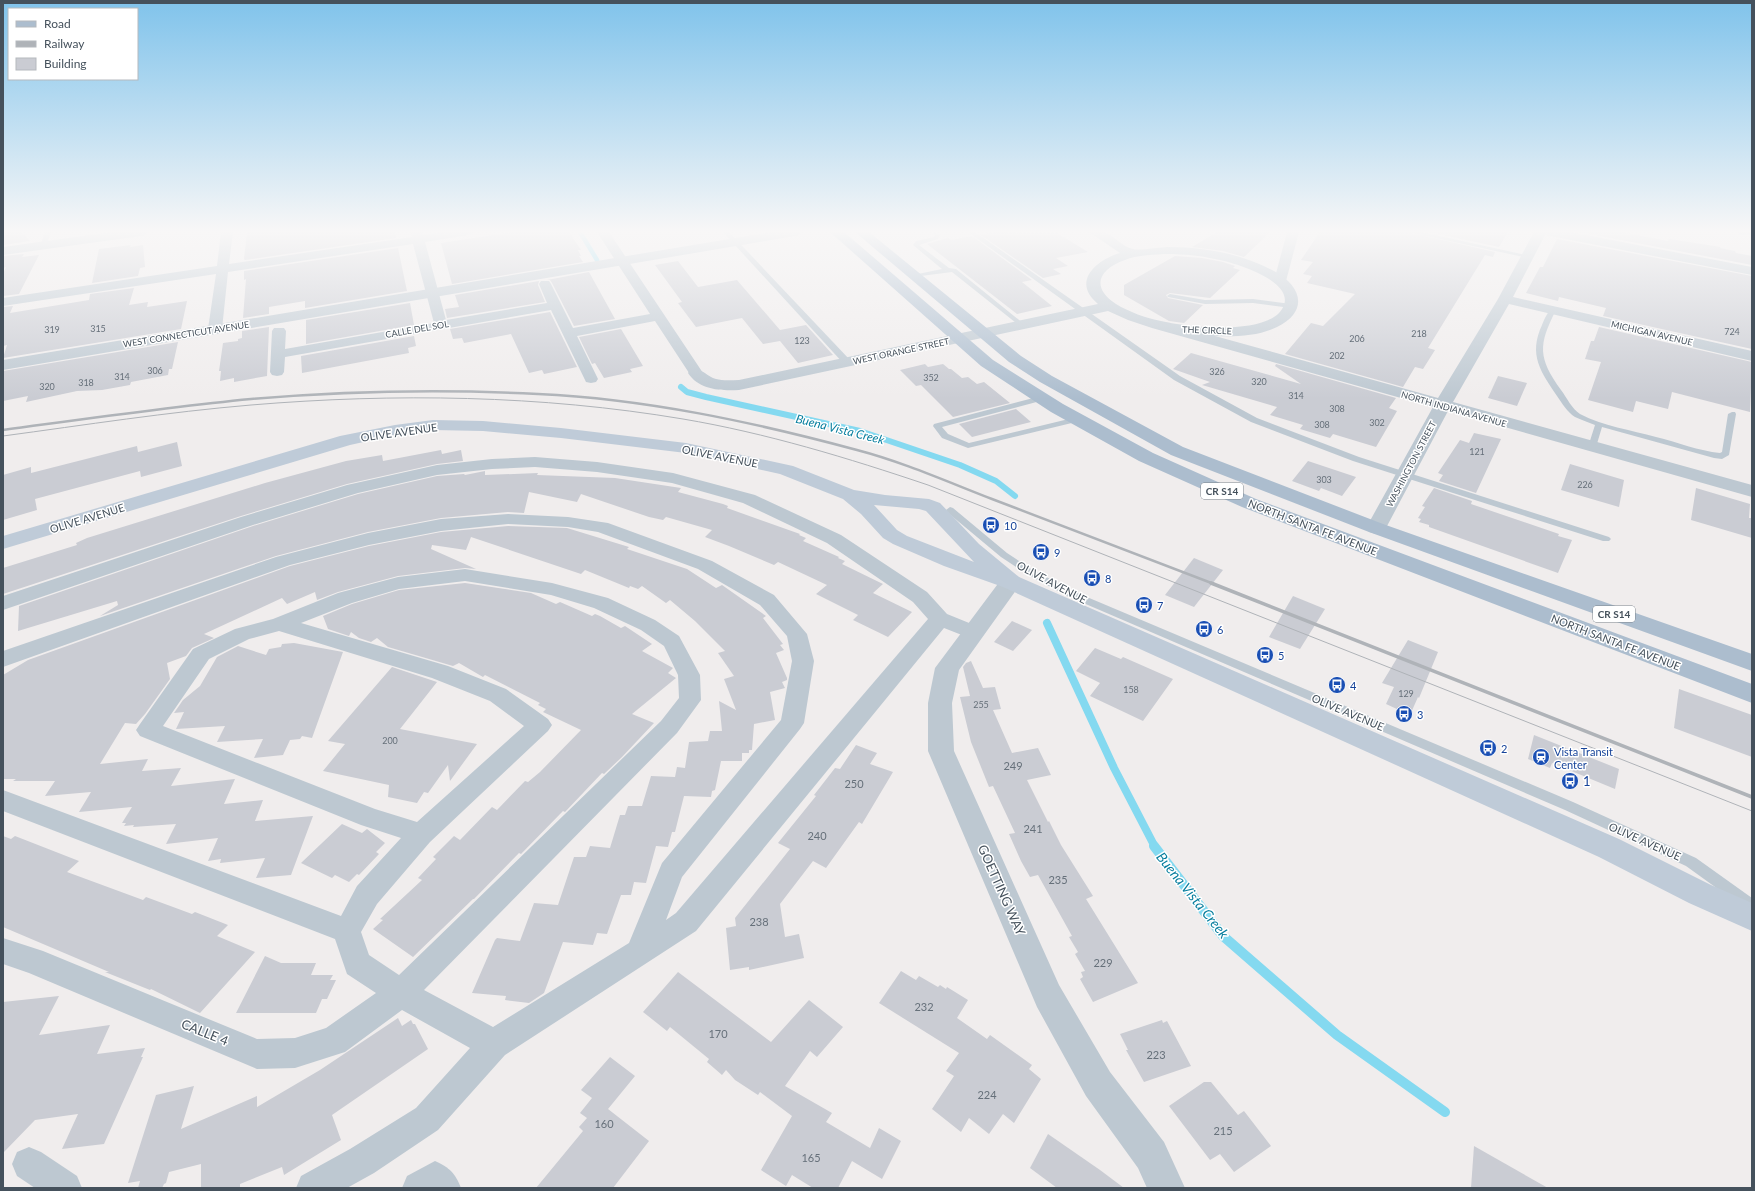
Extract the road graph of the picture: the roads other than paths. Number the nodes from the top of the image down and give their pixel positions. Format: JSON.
{"nodes":[{"id":1,"x":99,"y":288,"type":"edge"},
{"id":2,"x":220,"y":288,"type":"edge"},
{"id":3,"x":431,"y":288,"type":"edge"},
{"id":4,"x":464,"y":288,"type":"edge"},
{"id":5,"x":548,"y":288,"type":"edge"},
{"id":6,"x":640,"y":288,"type":"edge"},
{"id":7,"x":778,"y":288,"type":"edge"},
{"id":8,"x":900,"y":288,"type":"edge"},
{"id":9,"x":929,"y":288,"type":"edge"},
{"id":10,"x":976,"y":288,"type":"edge"},
{"id":11,"x":1048,"y":288,"type":"edge"},
{"id":12,"x":1093,"y":288,"type":"edge"},
{"id":13,"x":1288,"y":288,"type":"edge"},
{"id":14,"x":1512,"y":288,"type":"edge"},
{"id":15,"x":432,"y":293,"type":"junction"},
{"id":16,"x":1170,"y":296,"type":"dead end"},
{"id":17,"x":1506,"y":299,"type":"junction"},
{"id":18,"x":3,"y":302,"type":"edge"},
{"id":19,"x":556,"y":305,"type":"junction"},
{"id":20,"x":1109,"y":306,"type":"junction"},
{"id":21,"x":1291,"y":306,"type":"junction"},
{"id":22,"x":1553,"y":310,"type":"junction"},
{"id":23,"x":1082,"y":312,"type":"junction"},
{"id":24,"x":659,"y":316,"type":"junction"},
{"id":25,"x":441,"y":325,"type":"junction"},
{"id":26,"x":1022,"y":325,"type":"junction"},
{"id":27,"x":1157,"y":325,"type":"junction"},
{"id":28,"x":215,"y":329,"type":"junction"},
{"id":29,"x":279,"y":331,"type":"dead end"},
{"id":30,"x":569,"y":333,"type":"junction"},
{"id":31,"x":985,"y":333,"type":"junction"},
{"id":32,"x":959,"y":339,"type":"junction"},
{"id":33,"x":279,"y":354,"type":"junction"},
{"id":34,"x":1752,"y":356,"type":"edge"},
{"id":35,"x":847,"y":362,"type":"junction"},
{"id":36,"x":3,"y":365,"type":"edge"},
{"id":37,"x":277,"y":372,"type":"dead end"},
{"id":38,"x":696,"y":373,"type":"joint"},
{"id":39,"x":591,"y":379,"type":"dead end"},
{"id":40,"x":1041,"y":398,"type":"junction"},
{"id":41,"x":1442,"y":406,"type":"junction"},
{"id":42,"x":1732,"y":414,"type":"dead end"},
{"id":43,"x":1077,"y":419,"type":"junction"},
{"id":44,"x":1599,"y":424,"type":"junction"},
{"id":45,"x":1592,"y":447,"type":"junction"},
{"id":46,"x":1177,"y":451,"type":"junction"},
{"id":47,"x":1404,"y":475,"type":"junction"},
{"id":48,"x":1752,"y":491,"type":"edge"},
{"id":49,"x":850,"y":495,"type":"junction"},
{"id":50,"x":922,"y":503,"type":"junction"},
{"id":51,"x":1376,"y":528,"type":"junction"},
{"id":52,"x":890,"y":534,"type":"junction"},
{"id":53,"x":1606,"y":539,"type":"dead end"},
{"id":54,"x":3,"y":543,"type":"edge"},
{"id":55,"x":1011,"y":582,"type":"junction"},
{"id":56,"x":1071,"y":594,"type":"junction"},
{"id":57,"x":3,"y":604,"type":"edge"},
{"id":58,"x":940,"y":620,"type":"junction"},
{"id":59,"x":279,"y":624,"type":"junction"},
{"id":60,"x":972,"y":632,"type":"junction"},
{"id":61,"x":1140,"y":639,"type":"junction"},
{"id":62,"x":3,"y":659,"type":"edge"},
{"id":63,"x":1752,"y":663,"type":"edge"},
{"id":64,"x":1752,"y":694,"type":"edge"},
{"id":65,"x":3,"y":800,"type":"edge"},
{"id":66,"x":421,"y":834,"type":"junction"},
{"id":67,"x":1752,"y":906,"type":"edge"},
{"id":68,"x":1752,"y":917,"type":"edge"},
{"id":69,"x":347,"y":930,"type":"junction"},
{"id":70,"x":3,"y":951,"type":"edge"},
{"id":71,"x":639,"y":952,"type":"junction"},
{"id":72,"x":401,"y":993,"type":"junction"},
{"id":73,"x":494,"y":1044,"type":"junction"},
{"id":74,"x":29,"y":1164,"type":"dead end"},
{"id":75,"x":65,"y":1188,"type":"edge"},
{"id":76,"x":313,"y":1188,"type":"edge"},
{"id":77,"x":419,"y":1188,"type":"edge"},
{"id":78,"x":444,"y":1188,"type":"edge"},
{"id":79,"x":1166,"y":1188,"type":"edge"}],
"edges":[{"from":1,"to":18,"type":"street"},
{"from":2,"to":28,"type":"street"},
{"from":3,"to":15,"type":"street"},
{"from":4,"to":15,"type":"street","name":"WEST CONNECTICUT AVENUE"},
{"from":5,"to":19,"type":"street"},
{"from":6,"to":24,"type":"street"},
{"from":7,"to":35,"type":"lane"},
{"from":8,"to":32,"type":"main road","name":"NORTH SANTA FE AVENUE","number":"CR S14"},
{"from":9,"to":31,"type":"main road","name":"NORTH SANTA FE AVENUE","number":"CR S14"},
{"from":10,"to":26,"type":"lane"},
{"from":11,"to":23,"type":"lane"},
{"from":12,"to":20,"type":"street","name":"THE CIRCLE"},
{"from":13,"to":21,"type":"street","name":"THE CIRCLE"},
{"from":14,"to":17,"type":"street","name":"WASHINGTON STREET"},
{"from":15,"to":25,"type":"street"},
{"from":15,"to":28,"type":"street","name":"WEST CONNECTICUT AVENUE"},
{"from":16,"to":21,"type":"lane"},
{"from":17,"to":22,"type":"street","name":"MICHIGAN AVENUE"},
{"from":17,"to":41,"type":"street","name":"WASHINGTON STREET"},
{"from":19,"to":25,"type":"street","name":"CALLE DEL SOL"},
{"from":19,"to":30,"type":"street"},
{"from":20,"to":23,"type":"street","name":"WEST ORANGE STREET"},
{"from":20,"to":27,"type":"street","name":"THE CIRCLE"},
{"from":21,"to":27,"type":"street","name":"THE CIRCLE"},
{"from":22,"to":34,"type":"street","name":"MICHIGAN AVENUE"},
{"from":22,"to":44,"type":"lane"},
{"from":23,"to":26,"type":"street","name":"WEST ORANGE STREET"},
{"from":23,"to":47,"type":"lane"},
{"from":24,"to":30,"type":"street"},
{"from":24,"to":38,"type":"street"},
{"from":25,"to":33,"type":"street","name":"CALLE DEL SOL"},
{"from":26,"to":31,"type":"street","name":"WEST ORANGE STREET"},
{"from":27,"to":41,"type":"street","name":"NORTH INDIANA AVENUE"},
{"from":28,"to":36,"type":"street","name":"WEST CONNECTICUT AVENUE"},
{"from":29,"to":33,"type":"street"},
{"from":30,"to":39,"type":"street"},
{"from":31,"to":32,"type":"street","name":"WEST ORANGE STREET"},
{"from":31,"to":46,"type":"main road","name":"NORTH SANTA FE AVENUE","number":"CR S14"},
{"from":32,"to":35,"type":"street","name":"WEST ORANGE STREET"},
{"from":32,"to":40,"type":"main road","name":"NORTH SANTA FE AVENUE","number":"CR S14"},
{"from":33,"to":37,"type":"street"},
{"from":35,"to":38,"type":"street","name":"WEST ORANGE STREET"},
{"from":40,"to":43,"type":"main road","name":"NORTH SANTA FE AVENUE","number":"CR S14"},
{"from":40,"to":43,"type":"lane"},
{"from":41,"to":45,"type":"street","name":"NORTH INDIANA AVENUE"},
{"from":41,"to":47,"type":"street","name":"WASHINGTON STREET"},
{"from":42,"to":44,"type":"lane"},
{"from":43,"to":46,"type":"main road"},
{"from":43,"to":64,"type":"main road","name":"NORTH SANTA FE AVENUE","number":"CR S14"},
{"from":44,"to":45,"type":"lane"},
{"from":45,"to":48,"type":"street","name":"NORTH INDIANA AVENUE"},
{"from":46,"to":51,"type":"main road","name":"NORTH SANTA FE AVENUE","number":"CR S14"},
{"from":47,"to":51,"type":"street","name":"WASHINGTON STREET"},
{"from":47,"to":53,"type":"lane"},
{"from":49,"to":50,"type":"main road","name":"OLIVE AVENUE"},
{"from":49,"to":52,"type":"main road","name":"OLIVE AVENUE"},
{"from":49,"to":54,"type":"main road","name":"OLIVE AVENUE"},
{"from":50,"to":52,"type":"main road"},
{"from":50,"to":55,"type":"main road","name":"OLIVE AVENUE"},
{"from":50,"to":56,"type":"lane","name":"OLIVE AVENUE"},
{"from":51,"to":63,"type":"main road","name":"NORTH SANTA FE AVENUE","number":"CR S14"},
{"from":52,"to":55,"type":"main road","name":"OLIVE AVENUE"},
{"from":55,"to":60,"type":"street","name":"GOETTING WAY"},
{"from":55,"to":61,"type":"main road","name":"OLIVE AVENUE"},
{"from":56,"to":61,"type":"lane"},
{"from":56,"to":67,"type":"lane","name":"OLIVE AVENUE"},
{"from":57,"to":58,"type":"street"},
{"from":58,"to":60,"type":"street"},
{"from":58,"to":71,"type":"street"},
{"from":59,"to":66,"type":"street"},
{"from":59,"to":66,"type":"street","name":"CALLE 4"},
{"from":59,"to":72,"type":"street","name":"CALLE 4"},
{"from":60,"to":79,"type":"street","name":"GOETTING WAY"},
{"from":61,"to":68,"type":"main road","name":"OLIVE AVENUE"},
{"from":62,"to":71,"type":"street"},
{"from":65,"to":69,"type":"street"},
{"from":66,"to":69,"type":"street"},
{"from":69,"to":72,"type":"street"},
{"from":70,"to":72,"type":"street","name":"CALLE 4"},
{"from":71,"to":73,"type":"street"},
{"from":72,"to":73,"type":"street"},
{"from":73,"to":76,"type":"street"},
{"from":74,"to":75,"type":"street"},
{"from":77,"to":78,"type":"street"}]}
